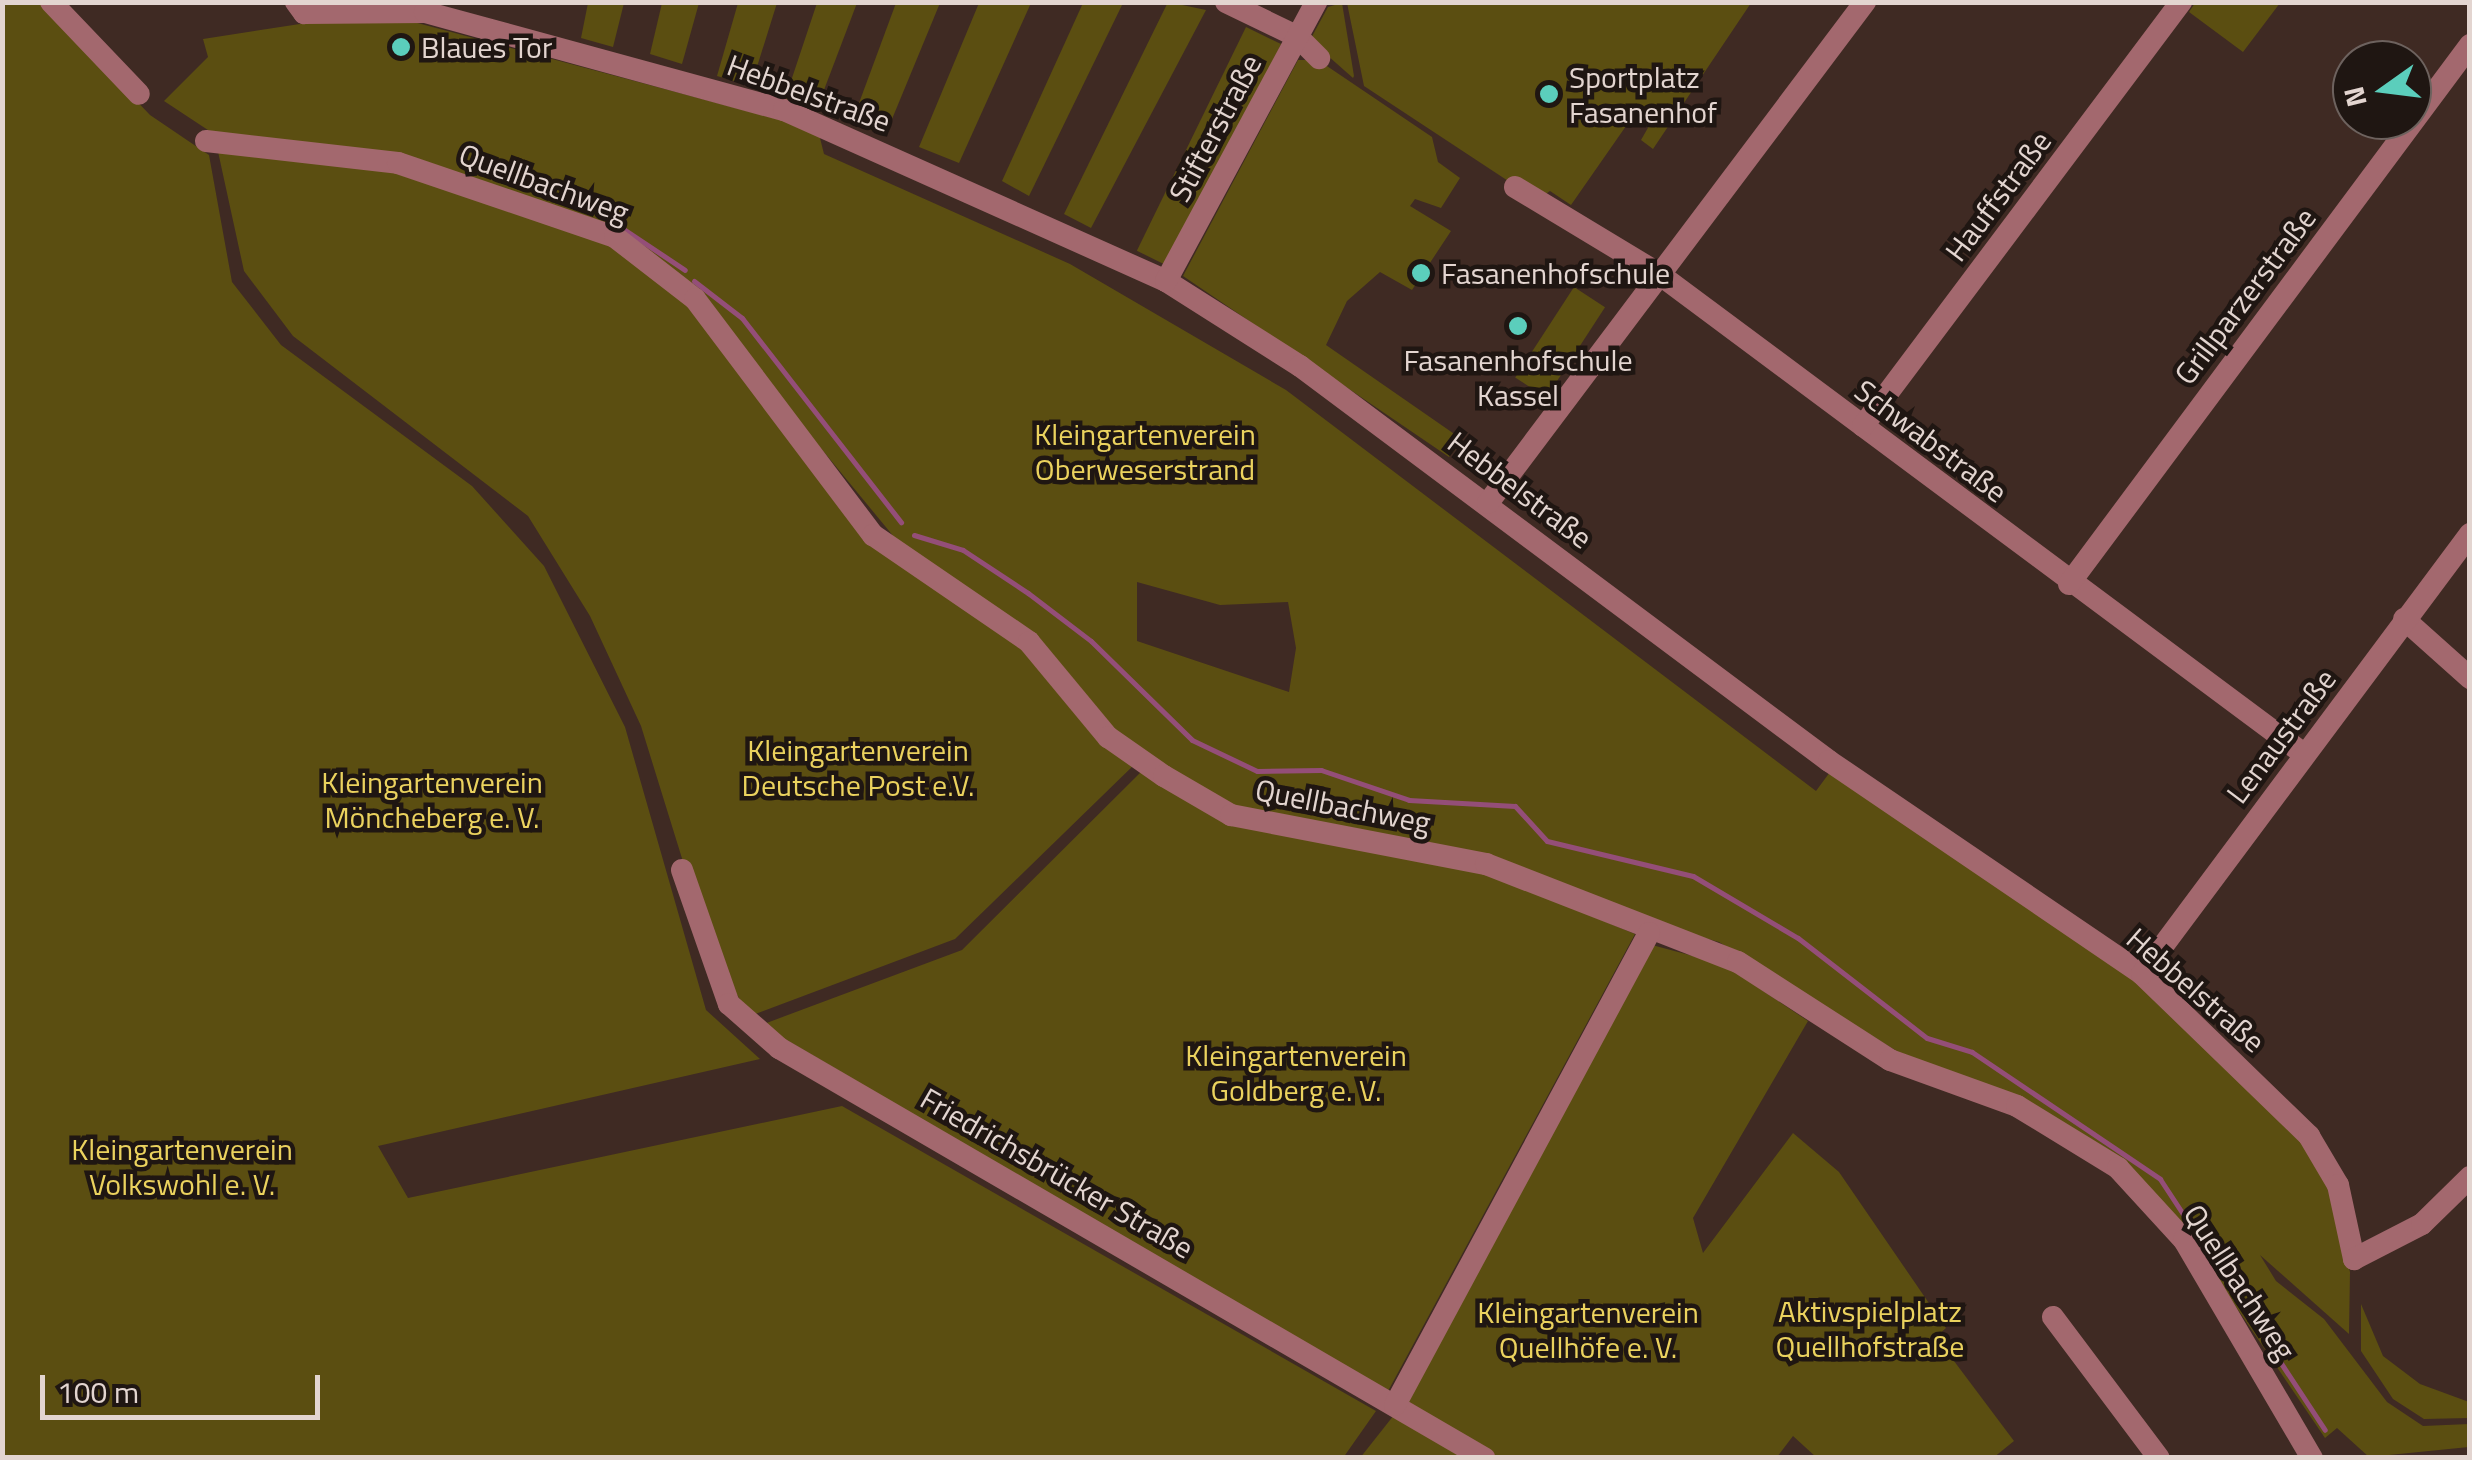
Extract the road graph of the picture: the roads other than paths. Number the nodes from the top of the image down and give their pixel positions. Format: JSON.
{"nodes":[{"id":1,"x":51,"y":2,"type":"edge"},
{"id":2,"x":296,"y":2,"type":"edge"},
{"id":3,"x":1226,"y":2,"type":"edge"},
{"id":4,"x":1316,"y":2,"type":"edge"},
{"id":5,"x":1865,"y":2,"type":"edge"},
{"id":6,"x":2181,"y":2,"type":"edge"},
{"id":7,"x":1298,"y":37,"type":"junction"},
{"id":8,"x":2470,"y":45,"type":"edge"},
{"id":9,"x":1319,"y":58,"type":"dead end"},
{"id":10,"x":139,"y":94,"type":"dead end"},
{"id":11,"x":206,"y":141,"type":"dead end"},
{"id":12,"x":1515,"y":188,"type":"dead end"},
{"id":13,"x":1659,"y":274,"type":"junction"},
{"id":14,"x":1166,"y":282,"type":"junction"},
{"id":15,"x":1863,"y":426,"type":"junction"},
{"id":16,"x":1488,"y":502,"type":"junction"},
{"id":17,"x":2470,"y":534,"type":"edge"},
{"id":18,"x":2069,"y":584,"type":"junction"},
{"id":19,"x":2404,"y":619,"type":"junction"},
{"id":20,"x":2470,"y":678,"type":"edge"},
{"id":21,"x":2304,"y":754,"type":"junction"},
{"id":22,"x":682,"y":870,"type":"dead end"},
{"id":23,"x":1649,"y":933,"type":"junction"},
{"id":24,"x":2142,"y":974,"type":"junction"},
{"id":25,"x":2470,"y":1177,"type":"edge"},
{"id":26,"x":2053,"y":1317,"type":"dead end"},
{"id":27,"x":1395,"y":1405,"type":"junction"},
{"id":28,"x":1484,"y":1458,"type":"edge"},
{"id":29,"x":2159,"y":1458,"type":"edge"},
{"id":30,"x":2312,"y":1458,"type":"edge"}],
"edges":[{"from":1,"to":10,"type":"street"},
{"from":2,"to":14,"type":"street","name":"Hebbelstraße"},
{"from":3,"to":7,"type":"street"},
{"from":4,"to":7,"type":"street","name":"Stifterstraße"},
{"from":5,"to":13,"type":"street"},
{"from":6,"to":15,"type":"street","name":"Hauffstraße"},
{"from":7,"to":9,"type":"street"},
{"from":7,"to":14,"type":"street","name":"Stifterstraße"},
{"from":8,"to":18,"type":"street","name":"Grillparzerstraße"},
{"from":11,"to":23,"type":"street","name":"Quellbachweg"},
{"from":12,"to":13,"type":"street","name":"Schwabstraße"},
{"from":13,"to":15,"type":"street","name":"Schwabstraße"},
{"from":13,"to":16,"type":"street"},
{"from":14,"to":16,"type":"street","name":"Hebbelstraße"},
{"from":15,"to":18,"type":"street","name":"Schwabstraße"},
{"from":16,"to":24,"type":"street","name":"Hebbelstraße"},
{"from":17,"to":19,"type":"street","name":"Lenaustraße"},
{"from":18,"to":21,"type":"street","name":"Schwabstraße"},
{"from":19,"to":20,"type":"street"},
{"from":19,"to":21,"type":"street","name":"Lenaustraße"},
{"from":21,"to":24,"type":"street","name":"Lenaustraße"},
{"from":22,"to":27,"type":"street","name":"Friedrichsbrücker Straße"},
{"from":23,"to":27,"type":"street"},
{"from":23,"to":30,"type":"street","name":"Quellbachweg"},
{"from":24,"to":25,"type":"street","name":"Hebbelstraße"},
{"from":26,"to":29,"type":"street"},
{"from":27,"to":28,"type":"street","name":"Friedrichsbrücker Straße"}]}
